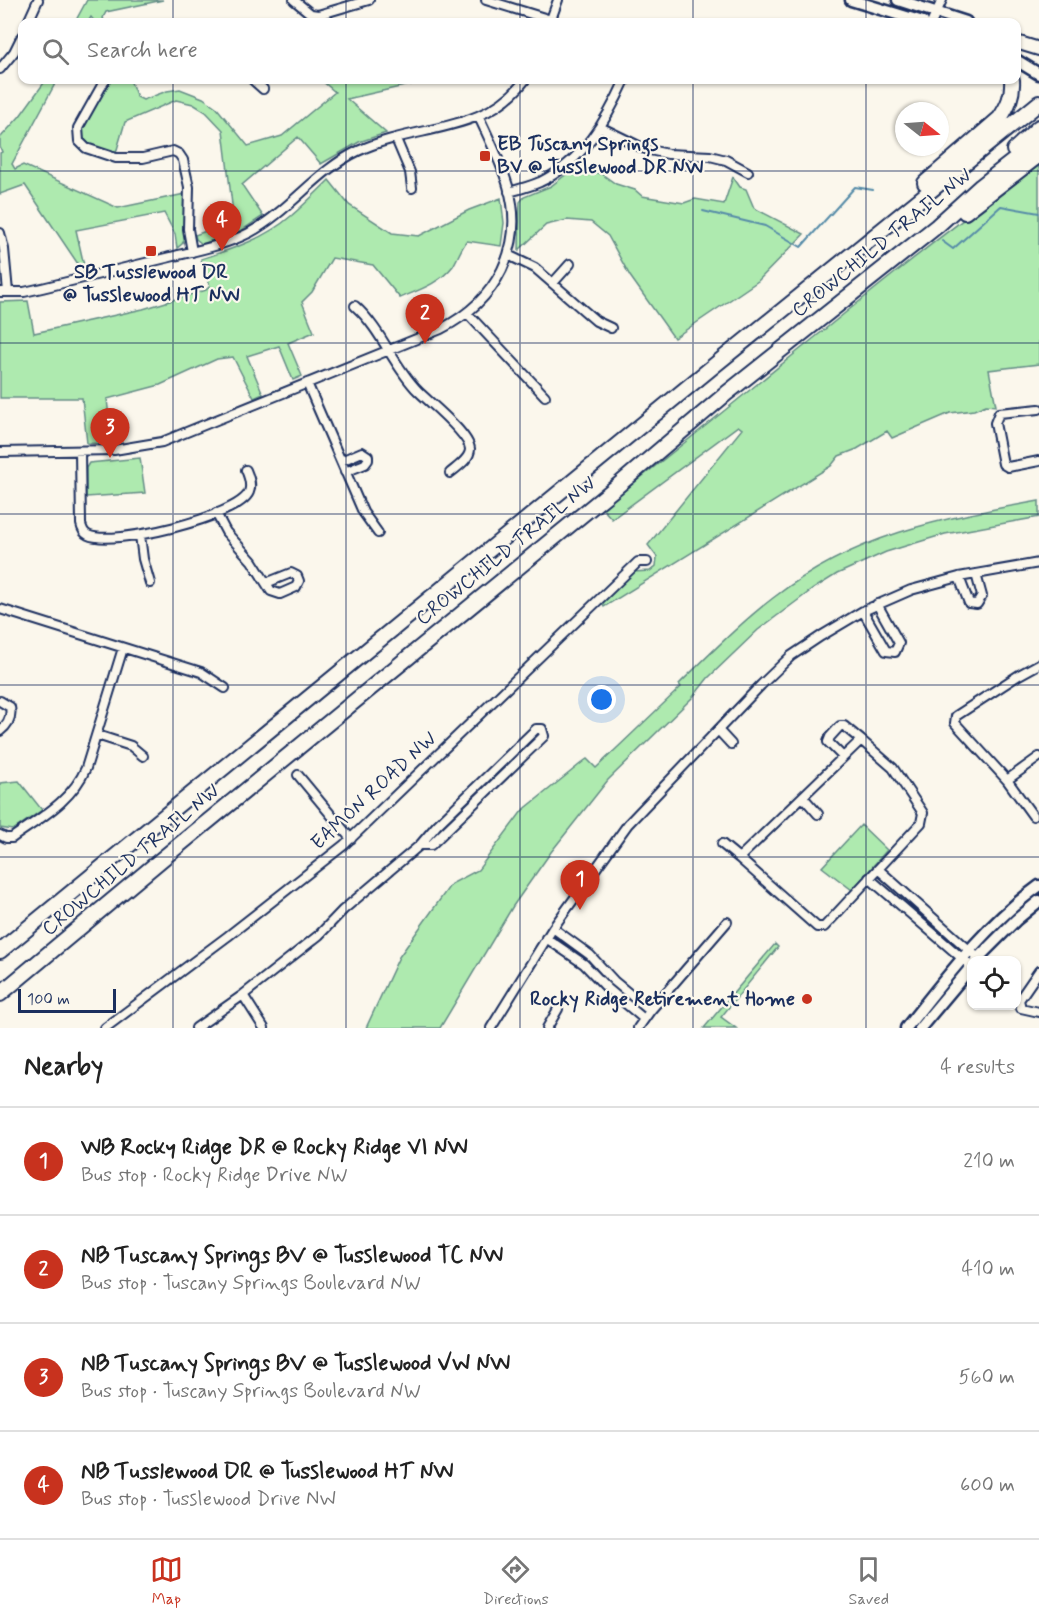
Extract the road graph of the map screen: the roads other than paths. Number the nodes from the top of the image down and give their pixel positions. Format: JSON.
{"nodes":[{"id":1,"x":38,"y":0,"type":"edge"},
{"id":2,"x":294,"y":0,"type":"edge"},
{"id":3,"x":369,"y":0,"type":"edge"},
{"id":4,"x":486,"y":0,"type":"edge"},
{"id":5,"x":558,"y":0,"type":"edge"},
{"id":6,"x":851,"y":0,"type":"edge"},
{"id":7,"x":898,"y":0,"type":"edge"},
{"id":8,"x":942,"y":0,"type":"edge"},
{"id":9,"x":934,"y":17,"type":"edge"},
{"id":10,"x":30,"y":18,"type":"edge"},
{"id":11,"x":541,"y":18,"type":"edge"},
{"id":12,"x":551,"y":18,"type":"edge"},
{"id":13,"x":910,"y":18,"type":"edge"},
{"id":14,"x":1021,"y":43,"type":"edge"},
{"id":15,"x":18,"y":44,"type":"edge"},
{"id":16,"x":1021,"y":45,"type":"edge"},
{"id":17,"x":1039,"y":50,"type":"edge"},
{"id":18,"x":1021,"y":55,"type":"edge"},
{"id":19,"x":1039,"y":56,"type":"edge"},
{"id":20,"x":1021,"y":63,"type":"edge"},
{"id":21,"x":1039,"y":66,"type":"edge"},
{"id":22,"x":0,"y":67,"type":"edge"},
{"id":23,"x":1039,"y":74,"type":"edge"},
{"id":24,"x":103,"y":84,"type":"edge"},
{"id":25,"x":257,"y":84,"type":"edge"},
{"id":26,"x":521,"y":84,"type":"edge"},
{"id":27,"x":623,"y":84,"type":"edge"},
{"id":28,"x":1012,"y":84,"type":"edge"},
{"id":29,"x":263,"y":89,"type":"dead end"},
{"id":30,"x":1039,"y":103,"type":"edge"},
{"id":31,"x":479,"y":117,"type":"junction"},
{"id":32,"x":600,"y":127,"type":"junction"},
{"id":33,"x":1039,"y":127,"type":"edge"},
{"id":34,"x":396,"y":139,"type":"junction"},
{"id":35,"x":1039,"y":141,"type":"edge"},
{"id":36,"x":1039,"y":155,"type":"edge"},
{"id":37,"x":748,"y":172,"type":"dead end"},
{"id":38,"x":981,"y":186,"type":"junction"},
{"id":39,"x":412,"y":188,"type":"dead end"},
{"id":40,"x":510,"y":192,"type":"junction"},
{"id":41,"x":937,"y":226,"type":"junction"},
{"id":42,"x":0,"y":233,"type":"edge"},
{"id":43,"x":192,"y":252,"type":"junction"},
{"id":44,"x":508,"y":255,"type":"junction"},
{"id":45,"x":570,"y":264,"type":"dead end"},
{"id":46,"x":553,"y":283,"type":"junction"},
{"id":47,"x":810,"y":287,"type":"junction"},
{"id":48,"x":4,"y":292,"type":"edge"},
{"id":49,"x":355,"y":306,"type":"dead end"},
{"id":50,"x":467,"y":313,"type":"junction"},
{"id":51,"x":611,"y":328,"type":"dead end"},
{"id":52,"x":388,"y":350,"type":"junction"},
{"id":53,"x":307,"y":383,"type":"junction"},
{"id":54,"x":545,"y":396,"type":"dead end"},
{"id":55,"x":1039,"y":409,"type":"edge"},
{"id":56,"x":80,"y":451,"type":"junction"},
{"id":57,"x":0,"y":452,"type":"edge"},
{"id":58,"x":341,"y":461,"type":"junction"},
{"id":59,"x":1039,"y":461,"type":"edge"},
{"id":60,"x":246,"y":470,"type":"dead end"},
{"id":61,"x":345,"y":472,"type":"junction"},
{"id":62,"x":450,"y":473,"type":"dead end"},
{"id":63,"x":216,"y":513,"type":"junction"},
{"id":64,"x":378,"y":533,"type":"dead end"},
{"id":65,"x":140,"y":535,"type":"junction"},
{"id":66,"x":647,"y":562,"type":"dead end"},
{"id":67,"x":1039,"y":563,"type":"edge"},
{"id":68,"x":976,"y":574,"type":"junction"},
{"id":69,"x":959,"y":577,"type":"junction"},
{"id":70,"x":150,"y":583,"type":"dead end"},
{"id":71,"x":266,"y":583,"type":"dead end"},
{"id":72,"x":878,"y":604,"type":"junction"},
{"id":73,"x":0,"y":609,"type":"edge"},
{"id":74,"x":863,"y":611,"type":"junction"},
{"id":75,"x":123,"y":648,"type":"junction"},
{"id":76,"x":1039,"y":664,"type":"edge"},
{"id":77,"x":225,"y":688,"type":"dead end"},
{"id":78,"x":0,"y":701,"type":"edge"},
{"id":79,"x":718,"y":730,"type":"junction"},
{"id":80,"x":0,"y":731,"type":"edge"},
{"id":81,"x":97,"y":735,"type":"junction"},
{"id":82,"x":861,"y":740,"type":"junction"},
{"id":83,"x":731,"y":744,"type":"dead end"},
{"id":84,"x":143,"y":756,"type":"dead end"},
{"id":85,"x":843,"y":757,"type":"junction"},
{"id":86,"x":1039,"y":757,"type":"edge"},
{"id":87,"x":298,"y":775,"type":"dead end"},
{"id":88,"x":1007,"y":780,"type":"junction"},
{"id":89,"x":803,"y":797,"type":"junction"},
{"id":90,"x":818,"y":814,"type":"dead end"},
{"id":91,"x":1033,"y":816,"type":"dead end"},
{"id":92,"x":0,"y":835,"type":"edge"},
{"id":93,"x":351,"y":839,"type":"junction"},
{"id":94,"x":722,"y":844,"type":"dead end"},
{"id":95,"x":420,"y":845,"type":"junction"},
{"id":96,"x":739,"y":858,"type":"junction"},
{"id":97,"x":878,"y":869,"type":"junction"},
{"id":98,"x":869,"y":878,"type":"junction"},
{"id":99,"x":1039,"y":886,"type":"edge"},
{"id":100,"x":1039,"y":901,"type":"edge"},
{"id":101,"x":727,"y":922,"type":"dead end"},
{"id":102,"x":552,"y":928,"type":"junction"},
{"id":103,"x":546,"y":938,"type":"junction"},
{"id":104,"x":0,"y":951,"type":"edge"},
{"id":105,"x":590,"y":955,"type":"junction"},
{"id":106,"x":967,"y":956,"type":"edge"},
{"id":107,"x":968,"y":956,"type":"edge"},
{"id":108,"x":975,"y":956,"type":"edge"},
{"id":109,"x":976,"y":956,"type":"edge"},
{"id":110,"x":584,"y":964,"type":"junction"},
{"id":111,"x":967,"y":965,"type":"edge"},
{"id":112,"x":967,"y":967,"type":"edge"},
{"id":113,"x":1039,"y":971,"type":"edge"},
{"id":114,"x":614,"y":981,"type":"junction"},
{"id":115,"x":607,"y":988,"type":"junction"},
{"id":116,"x":0,"y":994,"type":"edge"},
{"id":117,"x":243,"y":995,"type":"junction"},
{"id":118,"x":558,"y":1009,"type":"dead end"},
{"id":119,"x":1039,"y":1012,"type":"edge"},
{"id":120,"x":647,"y":1015,"type":"junction"},
{"id":121,"x":109,"y":1027,"type":"edge"},
{"id":122,"x":196,"y":1028,"type":"edge"},
{"id":123,"x":264,"y":1028,"type":"edge"},
{"id":124,"x":491,"y":1028,"type":"edge"},
{"id":125,"x":547,"y":1028,"type":"edge"},
{"id":126,"x":638,"y":1028,"type":"edge"},
{"id":127,"x":906,"y":1028,"type":"edge"},
{"id":128,"x":920,"y":1028,"type":"edge"}],
"edges":[{"from":1,"to":10,"type":"street"},
{"from":2,"to":3,"type":"street"},
{"from":4,"to":11,"type":"street"},
{"from":5,"to":12,"type":"street"},
{"from":6,"to":13,"type":"street"},
{"from":7,"to":9,"type":"street"},
{"from":8,"to":9,"type":"street"},
{"from":14,"to":17,"type":"main road"},
{"from":15,"to":22,"type":"street"},
{"from":16,"to":19,"type":"street"},
{"from":18,"to":21,"type":"street"},
{"from":20,"to":23,"type":"street"},
{"from":24,"to":43,"type":"street"},
{"from":25,"to":29,"type":"street"},
{"from":26,"to":31,"type":"street"},
{"from":27,"to":32,"type":"street"},
{"from":28,"to":47,"type":"highway"},
{"from":30,"to":47,"type":"highway","name":"CROWCHILD TRAIL NW"},
{"from":31,"to":34,"type":"street"},
{"from":31,"to":40,"type":"street"},
{"from":32,"to":37,"type":"street"},
{"from":32,"to":40,"type":"street"},
{"from":33,"to":38,"type":"highway"},
{"from":34,"to":39,"type":"street"},
{"from":34,"to":43,"type":"street"},
{"from":35,"to":38,"type":"highway","name":"CROWCHILD TRAIL NW"},
{"from":36,"to":41,"type":"highway"},
{"from":38,"to":41,"type":"highway","name":"CROWCHILD TRAIL NW"},
{"from":40,"to":44,"type":"street"},
{"from":41,"to":116,"type":"highway","name":"CROWCHILD TRAIL NW"},
{"from":42,"to":48,"type":"street"},
{"from":43,"to":48,"type":"street"},
{"from":44,"to":46,"type":"street"},
{"from":44,"to":50,"type":"street"},
{"from":45,"to":46,"type":"street"},
{"from":46,"to":51,"type":"street"},
{"from":47,"to":104,"type":"highway","name":"CROWCHILD TRAIL NW"},
{"from":49,"to":52,"type":"street"},
{"from":50,"to":52,"type":"street"},
{"from":50,"to":54,"type":"street"},
{"from":52,"to":53,"type":"street"},
{"from":52,"to":62,"type":"street"},
{"from":53,"to":56,"type":"street"},
{"from":53,"to":58,"type":"street"},
{"from":55,"to":59,"type":"street"},
{"from":56,"to":57,"type":"street"},
{"from":56,"to":65,"type":"street"},
{"from":58,"to":61,"type":"street"},
{"from":58,"to":61,"type":"street"},
{"from":60,"to":63,"type":"street"},
{"from":61,"to":64,"type":"street"},
{"from":63,"to":65,"type":"street"},
{"from":63,"to":71,"type":"street"},
{"from":65,"to":70,"type":"street"},
{"from":66,"to":93,"type":"street","name":"EAMON ROAD NW"},
{"from":67,"to":68,"type":"street"},
{"from":68,"to":69,"type":"street"},
{"from":68,"to":69,"type":"street"},
{"from":69,"to":72,"type":"street"},
{"from":72,"to":74,"type":"street"},
{"from":72,"to":74,"type":"street"},
{"from":73,"to":75,"type":"street"},
{"from":74,"to":79,"type":"street"},
{"from":75,"to":77,"type":"street"},
{"from":75,"to":81,"type":"street"},
{"from":76,"to":88,"type":"street"},
{"from":78,"to":80,"type":"street"},
{"from":79,"to":83,"type":"street"},
{"from":79,"to":102,"type":"street"},
{"from":81,"to":84,"type":"street"},
{"from":81,"to":92,"type":"street"},
{"from":82,"to":85,"type":"street"},
{"from":82,"to":85,"type":"street"},
{"from":82,"to":97,"type":"street"},
{"from":85,"to":89,"type":"street"},
{"from":86,"to":88,"type":"street"},
{"from":87,"to":93,"type":"street"},
{"from":88,"to":91,"type":"street"},
{"from":89,"to":90,"type":"street"},
{"from":89,"to":96,"type":"street"},
{"from":93,"to":121,"type":"street","name":"EAMON ROAD NW"},
{"from":94,"to":96,"type":"street"},
{"from":95,"to":95,"type":"street"},
{"from":95,"to":117,"type":"street"},
{"from":96,"to":98,"type":"street"},
{"from":97,"to":98,"type":"street"},
{"from":97,"to":107,"type":"street"},
{"from":98,"to":106,"type":"street"},
{"from":99,"to":108,"type":"street"},
{"from":100,"to":109,"type":"street"},
{"from":101,"to":120,"type":"street"},
{"from":102,"to":103,"type":"street"},
{"from":102,"to":105,"type":"street"},
{"from":103,"to":110,"type":"street"},
{"from":103,"to":124,"type":"street"},
{"from":105,"to":110,"type":"street"},
{"from":105,"to":114,"type":"street"},
{"from":110,"to":115,"type":"street"},
{"from":111,"to":127,"type":"street"},
{"from":112,"to":128,"type":"street"},
{"from":113,"to":119,"type":"street"},
{"from":114,"to":115,"type":"street"},
{"from":114,"to":120,"type":"street"},
{"from":115,"to":120,"type":"street"},
{"from":117,"to":122,"type":"street"},
{"from":117,"to":123,"type":"street"},
{"from":118,"to":125,"type":"street"},
{"from":120,"to":126,"type":"street"}]}
